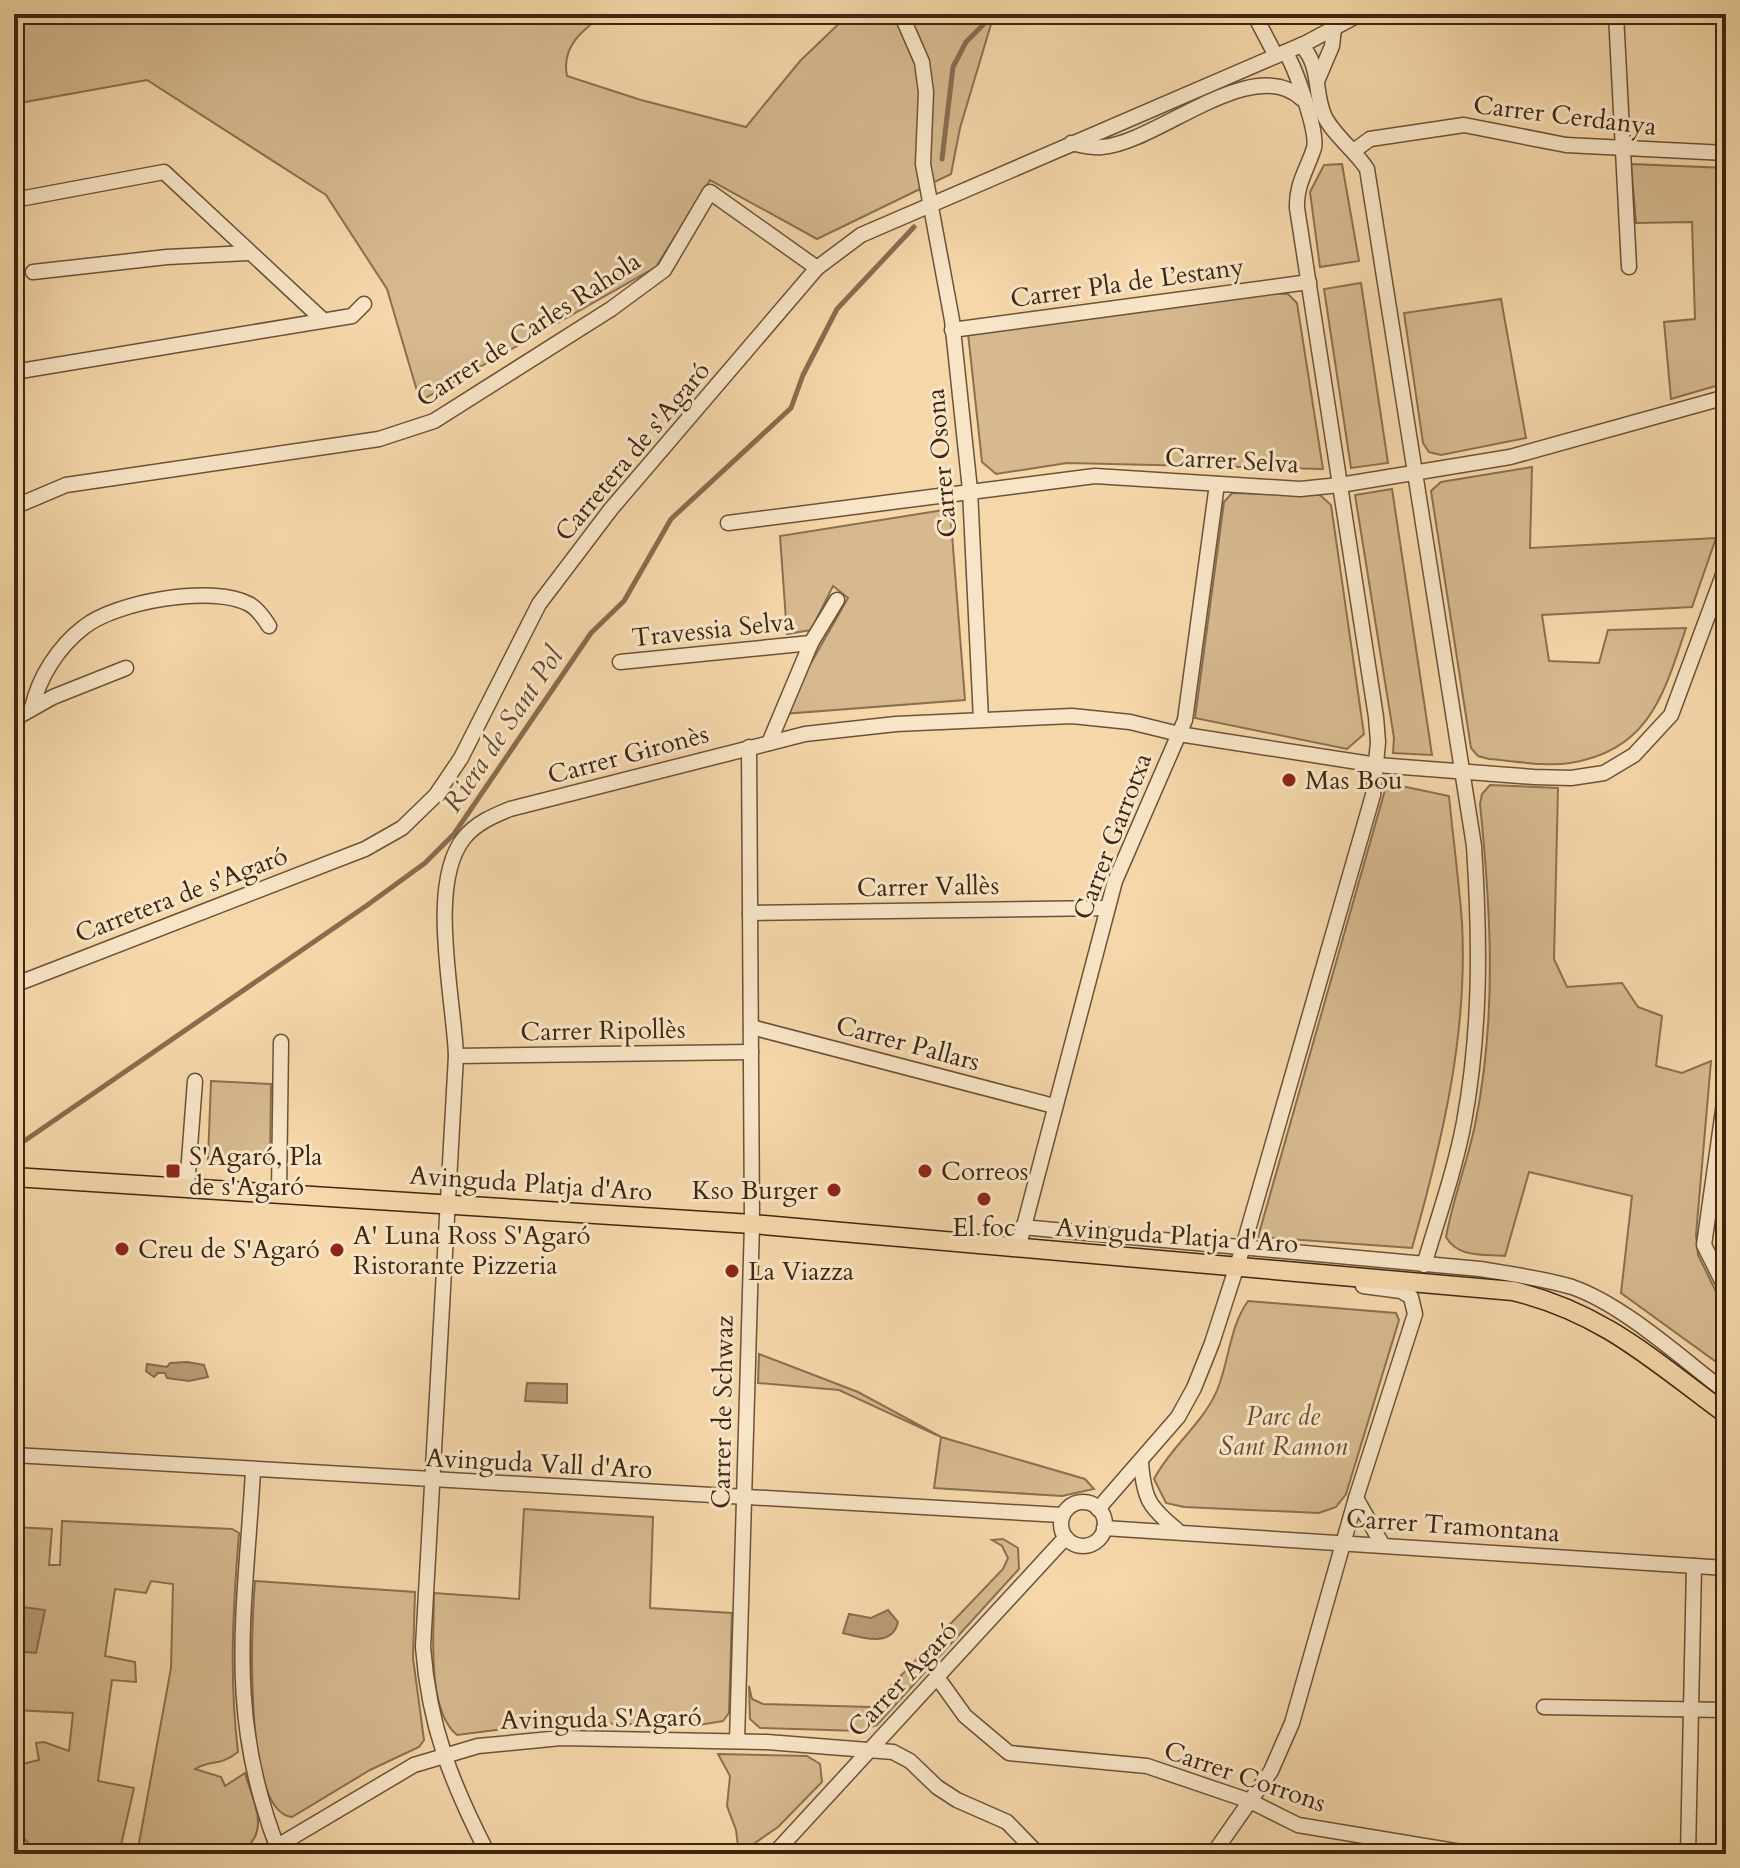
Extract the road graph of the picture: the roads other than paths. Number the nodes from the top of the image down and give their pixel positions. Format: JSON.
{"nodes":[{"id":1,"x":901,"y":14,"type":"edge"},
{"id":2,"x":1254,"y":14,"type":"edge"},
{"id":3,"x":1360,"y":14,"type":"edge"},
{"id":4,"x":1616,"y":14,"type":"edge"},
{"id":5,"x":1334,"y":28,"type":"junction"},
{"id":6,"x":1301,"y":45,"type":"junction"},
{"id":7,"x":1280,"y":54,"type":"junction"},
{"id":8,"x":1318,"y":79,"type":"junction"},
{"id":9,"x":1302,"y":100,"type":"junction"},
{"id":10,"x":1071,"y":143,"type":"junction"},
{"id":11,"x":1355,"y":150,"type":"junction"},
{"id":12,"x":1624,"y":150,"type":"junction"},
{"id":13,"x":1726,"y":153,"type":"edge"},
{"id":14,"x":14,"y":200,"type":"edge"},
{"id":15,"x":933,"y":203,"type":"junction"},
{"id":16,"x":248,"y":253,"type":"junction"},
{"id":17,"x":1629,"y":267,"type":"dead end"},
{"id":18,"x":817,"y":268,"type":"junction"},
{"id":19,"x":33,"y":272,"type":"dead end"},
{"id":20,"x":1309,"y":282,"type":"junction"},
{"id":21,"x":364,"y":304,"type":"dead end"},
{"id":22,"x":323,"y":320,"type":"junction"},
{"id":23,"x":952,"y":330,"type":"junction"},
{"id":24,"x":14,"y":372,"type":"edge"},
{"id":25,"x":1726,"y":397,"type":"edge"},
{"id":26,"x":1416,"y":474,"type":"junction"},
{"id":27,"x":1217,"y":484,"type":"junction"},
{"id":28,"x":1340,"y":485,"type":"junction"},
{"id":29,"x":970,"y":490,"type":"junction"},
{"id":30,"x":14,"y":507,"type":"edge"},
{"id":31,"x":728,"y":523,"type":"dead end"},
{"id":32,"x":1726,"y":567,"type":"edge"},
{"id":33,"x":837,"y":600,"type":"dead end"},
{"id":34,"x":269,"y":626,"type":"dead end"},
{"id":35,"x":811,"y":643,"type":"junction"},
{"id":36,"x":620,"y":662,"type":"dead end"},
{"id":37,"x":126,"y":668,"type":"dead end"},
{"id":38,"x":32,"y":708,"type":"junction"},
{"id":39,"x":14,"y":719,"type":"edge"},
{"id":40,"x":981,"y":720,"type":"junction"},
{"id":41,"x":1179,"y":734,"type":"junction"},
{"id":42,"x":769,"y":743,"type":"junction"},
{"id":43,"x":749,"y":747,"type":"junction"},
{"id":44,"x":1377,"y":765,"type":"junction"},
{"id":45,"x":1464,"y":771,"type":"junction"},
{"id":46,"x":1106,"y":908,"type":"junction"},
{"id":47,"x":750,"y":913,"type":"junction"},
{"id":48,"x":14,"y":985,"type":"edge"},
{"id":49,"x":751,"y":1027,"type":"junction"},
{"id":50,"x":281,"y":1042,"type":"dead end"},
{"id":51,"x":751,"y":1052,"type":"junction"},
{"id":52,"x":456,"y":1056,"type":"junction"},
{"id":53,"x":195,"y":1081,"type":"dead end"},
{"id":54,"x":1726,"y":1089,"type":"edge"},
{"id":55,"x":1054,"y":1106,"type":"junction"},
{"id":56,"x":14,"y":1177,"type":"edge"},
{"id":57,"x":187,"y":1187,"type":"junction"},
{"id":58,"x":279,"y":1193,"type":"junction"},
{"id":59,"x":447,"y":1203,"type":"junction"},
{"id":60,"x":752,"y":1224,"type":"junction"},
{"id":61,"x":1022,"y":1227,"type":"junction"},
{"id":62,"x":1243,"y":1247,"type":"junction"},
{"id":63,"x":1018,"y":1249,"type":"junction"},
{"id":64,"x":1424,"y":1265,"type":"junction"},
{"id":65,"x":1237,"y":1266,"type":"junction"},
{"id":66,"x":1310,"y":1272,"type":"junction"},
{"id":67,"x":1726,"y":1289,"type":"edge"},
{"id":68,"x":1726,"y":1392,"type":"edge"},
{"id":69,"x":1726,"y":1414,"type":"edge"},
{"id":70,"x":14,"y":1455,"type":"edge"},
{"id":71,"x":1141,"y":1463,"type":"junction"},
{"id":72,"x":253,"y":1471,"type":"junction"},
{"id":73,"x":430,"y":1480,"type":"junction"},
{"id":74,"x":1356,"y":1498,"type":"junction"},
{"id":75,"x":743,"y":1499,"type":"junction"},
{"id":76,"x":1098,"y":1509,"type":"junction"},
{"id":77,"x":1062,"y":1515,"type":"junction"},
{"id":78,"x":1104,"y":1528,"type":"junction"},
{"id":79,"x":1177,"y":1530,"type":"junction"},
{"id":80,"x":1065,"y":1538,"type":"junction"},
{"id":81,"x":1345,"y":1542,"type":"junction"},
{"id":82,"x":1382,"y":1544,"type":"junction"},
{"id":83,"x":1694,"y":1566,"type":"junction"},
{"id":84,"x":1726,"y":1568,"type":"edge"},
{"id":85,"x":937,"y":1677,"type":"junction"},
{"id":86,"x":1544,"y":1707,"type":"dead end"},
{"id":87,"x":1691,"y":1710,"type":"junction"},
{"id":88,"x":1726,"y":1710,"type":"edge"},
{"id":89,"x":737,"y":1741,"type":"junction"},
{"id":90,"x":871,"y":1747,"type":"junction"},
{"id":91,"x":443,"y":1756,"type":"junction"},
{"id":92,"x":1250,"y":1801,"type":"junction"},
{"id":93,"x":273,"y":1851,"type":"edge"},
{"id":94,"x":488,"y":1854,"type":"edge"},
{"id":95,"x":774,"y":1854,"type":"edge"},
{"id":96,"x":1038,"y":1854,"type":"edge"},
{"id":97,"x":1213,"y":1854,"type":"edge"},
{"id":98,"x":1473,"y":1854,"type":"edge"},
{"id":99,"x":1688,"y":1854,"type":"edge"}],
"edges":[{"from":1,"to":15,"type":"street","name":"Carrer Osona"},
{"from":2,"to":7,"type":"street"},
{"from":3,"to":5,"type":"street","name":"Carretera de s'Agaró"},
{"from":4,"to":12,"type":"street"},
{"from":5,"to":6,"type":"street","name":"Carretera de s'Agaró"},
{"from":5,"to":8,"type":"street"},
{"from":6,"to":7,"type":"street","name":"Carretera de s'Agaró"},
{"from":6,"to":8,"type":"street"},
{"from":7,"to":9,"type":"street"},
{"from":7,"to":10,"type":"street","name":"Carretera de s'Agaró"},
{"from":8,"to":11,"type":"street"},
{"from":9,"to":10,"type":"street"},
{"from":9,"to":20,"type":"street"},
{"from":10,"to":15,"type":"street","name":"Carretera de s'Agaró"},
{"from":11,"to":12,"type":"street","name":"Carrer Cerdanya"},
{"from":11,"to":26,"type":"street"},
{"from":12,"to":13,"type":"street","name":"Carrer Cerdanya"},
{"from":12,"to":17,"type":"street"},
{"from":14,"to":16,"type":"street"},
{"from":15,"to":18,"type":"street","name":"Carretera de s'Agaró"},
{"from":15,"to":23,"type":"street","name":"Carrer Osona"},
{"from":16,"to":19,"type":"street"},
{"from":16,"to":22,"type":"street"},
{"from":18,"to":30,"type":"street","name":"Carrer de Carles Rahola"},
{"from":18,"to":48,"type":"street","name":"Carretera de s'Agaró"},
{"from":20,"to":23,"type":"street","name":"Carrer Pla de Ľestany"},
{"from":20,"to":28,"type":"street"},
{"from":21,"to":22,"type":"street"},
{"from":22,"to":24,"type":"street"},
{"from":23,"to":29,"type":"street","name":"Carrer Osona"},
{"from":25,"to":26,"type":"street","name":"Carrer Selva"},
{"from":26,"to":28,"type":"street","name":"Carrer Selva"},
{"from":26,"to":45,"type":"street"},
{"from":27,"to":28,"type":"street","name":"Carrer Selva"},
{"from":27,"to":29,"type":"street","name":"Carrer Selva"},
{"from":27,"to":41,"type":"street","name":"Carrer Garrotxa"},
{"from":28,"to":44,"type":"street"},
{"from":29,"to":31,"type":"street","name":"Carrer Selva"},
{"from":29,"to":40,"type":"street","name":"Carrer Osona"},
{"from":32,"to":45,"type":"street"},
{"from":33,"to":35,"type":"street","name":"Travessia Selva"},
{"from":34,"to":38,"type":"street"},
{"from":35,"to":36,"type":"street","name":"Travessia Selva"},
{"from":35,"to":42,"type":"street","name":"Travessia Selva"},
{"from":37,"to":38,"type":"street"},
{"from":38,"to":39,"type":"street"},
{"from":40,"to":41,"type":"street","name":"Carrer Gironès"},
{"from":40,"to":42,"type":"street","name":"Carrer Gironès"},
{"from":41,"to":44,"type":"street","name":"Carrer Gironès"},
{"from":41,"to":46,"type":"street","name":"Carrer Garrotxa"},
{"from":42,"to":43,"type":"street","name":"Carrer Gironès"},
{"from":43,"to":47,"type":"street","name":"Carrer de Schwaz"},
{"from":43,"to":52,"type":"street","name":"Carrer Gironès"},
{"from":44,"to":45,"type":"street","name":"Carrer Gironès"},
{"from":44,"to":62,"type":"street"},
{"from":45,"to":64,"type":"street"},
{"from":46,"to":47,"type":"street","name":"Carrer Vallès"},
{"from":46,"to":55,"type":"street","name":"Carrer Garrotxa"},
{"from":47,"to":49,"type":"street","name":"Carrer de Schwaz"},
{"from":49,"to":51,"type":"street","name":"Carrer de Schwaz"},
{"from":49,"to":55,"type":"street","name":"Carrer Pallars"},
{"from":50,"to":58,"type":"street"},
{"from":51,"to":52,"type":"street","name":"Carrer Ripollès"},
{"from":51,"to":60,"type":"street","name":"Carrer de Schwaz"},
{"from":52,"to":59,"type":"street","name":"Carrer Gironès"},
{"from":53,"to":57,"type":"street"},
{"from":54,"to":67,"type":"street"},
{"from":55,"to":61,"type":"street","name":"Carrer Garrotxa"},
{"from":56,"to":57,"type":"main road","name":"Avinguda Platja d'Aro"},
{"from":57,"to":58,"type":"main road","name":"Avinguda Platja d'Aro"},
{"from":58,"to":59,"type":"main road","name":"Avinguda Platja d'Aro"},
{"from":59,"to":60,"type":"main road","name":"Avinguda Platja d'Aro"},
{"from":59,"to":73,"type":"street","name":"Carrer Gironès"},
{"from":60,"to":63,"type":"main road","name":"Avinguda Platja d'Aro"},
{"from":60,"to":75,"type":"street","name":"Carrer de Schwaz"},
{"from":61,"to":62,"type":"street"},
{"from":61,"to":63,"type":"street","name":"Carrer Garrotxa"},
{"from":62,"to":64,"type":"street"},
{"from":62,"to":65,"type":"street"},
{"from":63,"to":65,"type":"main road","name":"Avinguda Platja d'Aro"},
{"from":64,"to":68,"type":"street"},
{"from":65,"to":66,"type":"main road","name":"Avinguda Platja d'Aro"},
{"from":65,"to":71,"type":"street"},
{"from":66,"to":69,"type":"main road","name":"Avinguda Platja d'Aro"},
{"from":66,"to":74,"type":"street"},
{"from":70,"to":72,"type":"street","name":"Avinguda Vall d'Aro"},
{"from":71,"to":76,"type":"street"},
{"from":71,"to":79,"type":"street"},
{"from":72,"to":73,"type":"street","name":"Avinguda Vall d'Aro"},
{"from":72,"to":93,"type":"street"},
{"from":73,"to":75,"type":"street","name":"Avinguda Vall d'Aro"},
{"from":73,"to":91,"type":"street","name":"Carrer Gironès"},
{"from":74,"to":81,"type":"street"},
{"from":74,"to":82,"type":"street"},
{"from":75,"to":77,"type":"street","name":"Avinguda Vall d'Aro"},
{"from":75,"to":89,"type":"street","name":"Carrer de Schwaz"},
{"from":76,"to":77,"type":"street"},
{"from":76,"to":78,"type":"street"},
{"from":77,"to":80,"type":"street"},
{"from":78,"to":79,"type":"street","name":"Carrer Tramontana"},
{"from":78,"to":80,"type":"street"},
{"from":79,"to":81,"type":"street","name":"Carrer Tramontana"},
{"from":80,"to":85,"type":"street","name":"Carrer Agaró"},
{"from":81,"to":82,"type":"street","name":"Carrer Tramontana"},
{"from":81,"to":92,"type":"street"},
{"from":82,"to":83,"type":"street","name":"Carrer Tramontana"},
{"from":83,"to":84,"type":"street","name":"Carrer Tramontana"},
{"from":83,"to":87,"type":"street"},
{"from":85,"to":90,"type":"street","name":"Carrer Agaró"},
{"from":85,"to":92,"type":"street","name":"Carrer Corrons"},
{"from":86,"to":87,"type":"street"},
{"from":87,"to":88,"type":"street"},
{"from":87,"to":99,"type":"street"},
{"from":89,"to":90,"type":"street","name":"Avinguda S'Agaró"},
{"from":89,"to":91,"type":"street","name":"Avinguda S'Agaró"},
{"from":90,"to":95,"type":"street","name":"Carrer Agaró"},
{"from":90,"to":96,"type":"street","name":"Avinguda S'Agaró"},
{"from":91,"to":93,"type":"street","name":"Avinguda S'Agaró"},
{"from":91,"to":94,"type":"street","name":"Carrer Gironès"},
{"from":92,"to":97,"type":"street"},
{"from":92,"to":98,"type":"street","name":"Carrer Corrons"}]}
